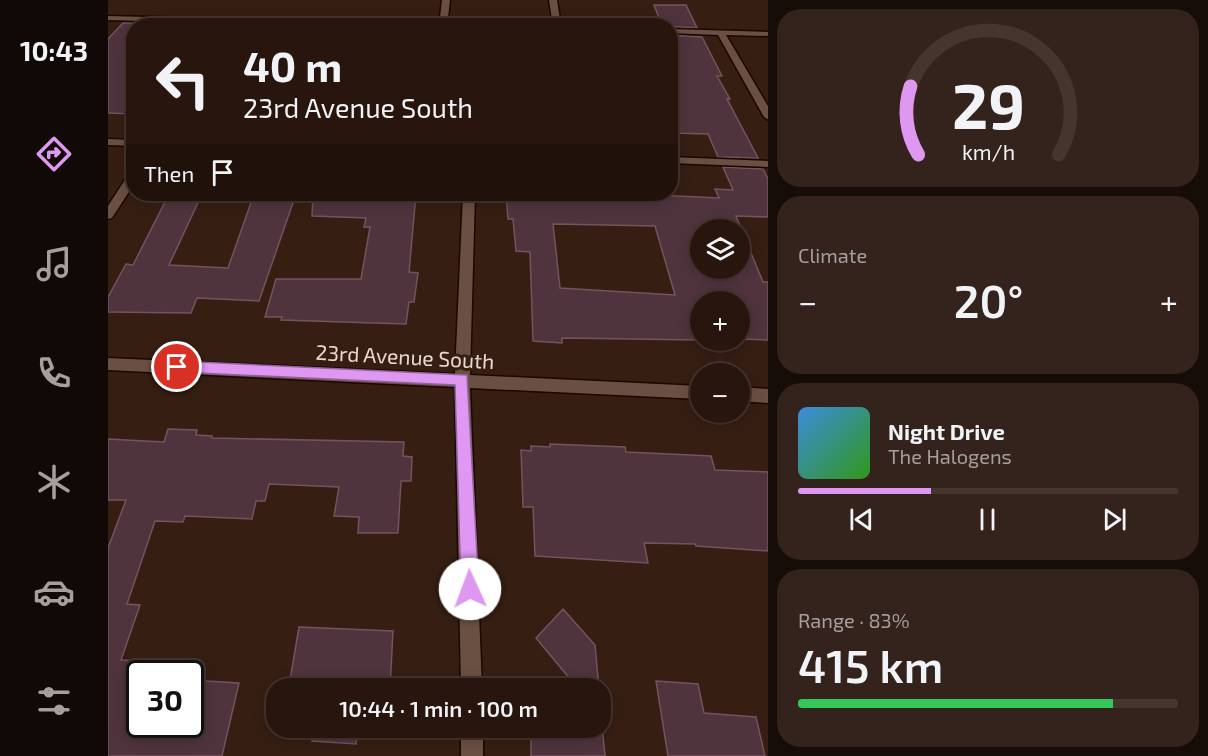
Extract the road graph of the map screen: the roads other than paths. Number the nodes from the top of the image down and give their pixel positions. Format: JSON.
{"nodes":[{"id":1,"x":446,"y":0,"type":"edge"},
{"id":2,"x":553,"y":0,"type":"edge"},
{"id":3,"x":108,"y":18,"type":"edge"},
{"id":4,"x":444,"y":18,"type":"edge"},
{"id":5,"x":556,"y":18,"type":"edge"},
{"id":6,"x":126,"y":19,"type":"edge"},
{"id":7,"x":678,"y":31,"type":"edge"},
{"id":8,"x":721,"y":33,"type":"junction"},
{"id":9,"x":768,"y":34,"type":"edge"},
{"id":10,"x":768,"y":117,"type":"edge"},
{"id":11,"x":108,"y":142,"type":"edge"},
{"id":12,"x":126,"y":143,"type":"edge"},
{"id":13,"x":678,"y":160,"type":"edge"},
{"id":14,"x":768,"y":164,"type":"edge"},
{"id":15,"x":126,"y":187,"type":"edge"},
{"id":16,"x":469,"y":201,"type":"edge"},
{"id":17,"x":108,"y":215,"type":"edge"},
{"id":18,"x":108,"y":364,"type":"edge"},
{"id":19,"x":462,"y":380,"type":"junction"},
{"id":20,"x":690,"y":391,"type":"edge"},
{"id":21,"x":750,"y":395,"type":"edge"},
{"id":22,"x":768,"y":396,"type":"edge"},
{"id":23,"x":472,"y":678,"type":"edge"},
{"id":24,"x":472,"y":738,"type":"edge"},
{"id":25,"x":472,"y":756,"type":"edge"}],
"edges":[{"from":1,"to":4,"type":"street"},
{"from":2,"to":5,"type":"street"},
{"from":3,"to":6,"type":"street"},
{"from":7,"to":8,"type":"street"},
{"from":8,"to":9,"type":"street"},
{"from":8,"to":10,"type":"street"},
{"from":11,"to":12,"type":"street"},
{"from":13,"to":14,"type":"street"},
{"from":15,"to":17,"type":"street"},
{"from":16,"to":19,"type":"street"},
{"from":18,"to":19,"type":"street","name":"23rd Avenue South"},
{"from":19,"to":20,"type":"street","name":"23rd Avenue South"},
{"from":19,"to":23,"type":"street"},
{"from":21,"to":22,"type":"street"},
{"from":24,"to":25,"type":"street"}]}
